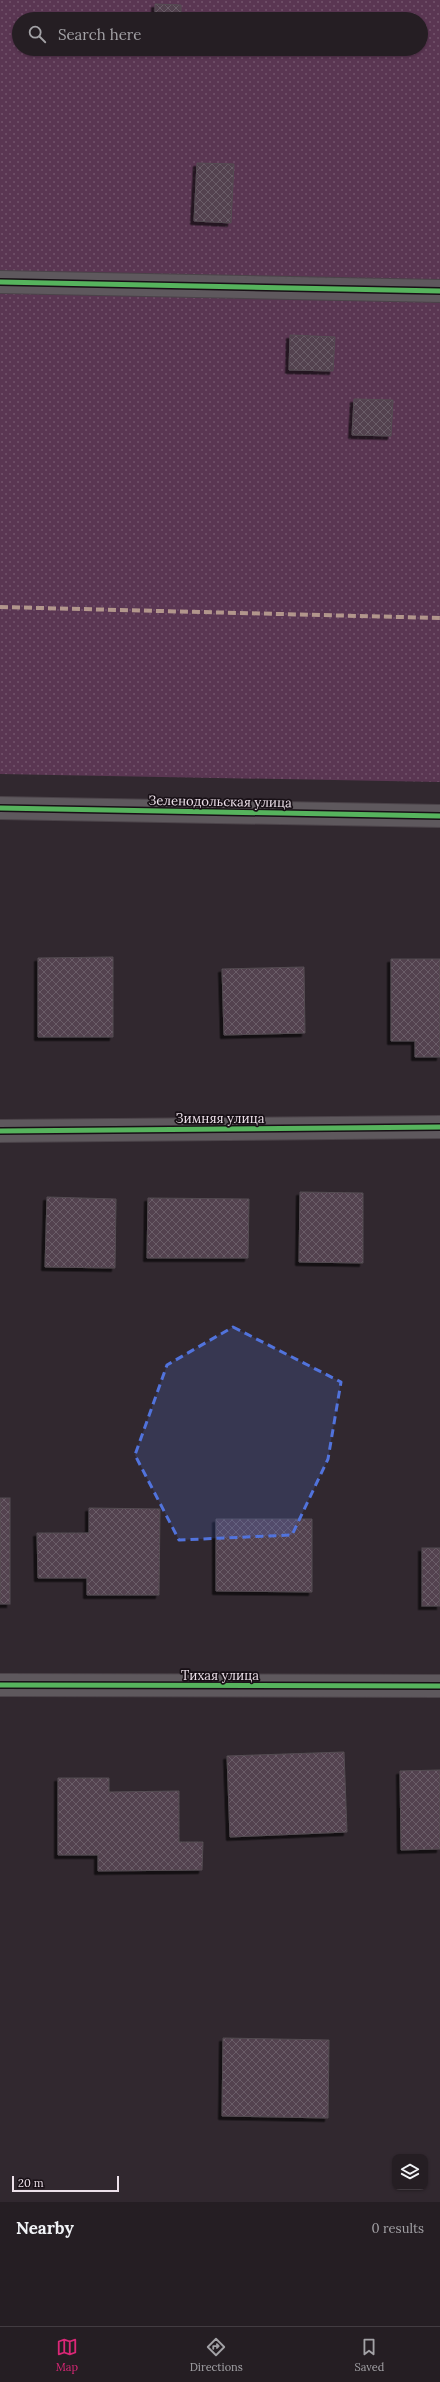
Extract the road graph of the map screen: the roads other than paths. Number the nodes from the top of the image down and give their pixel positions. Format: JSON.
{"nodes":[{"id":1,"x":0,"y":282,"type":"edge"},
{"id":2,"x":440,"y":291,"type":"edge"},
{"id":3,"x":0,"y":808,"type":"edge"},
{"id":4,"x":440,"y":816,"type":"edge"},
{"id":5,"x":440,"y":1127,"type":"edge"},
{"id":6,"x":0,"y":1131,"type":"edge"},
{"id":7,"x":0,"y":1685,"type":"edge"},
{"id":8,"x":440,"y":1686,"type":"edge"}],
"edges":[{"from":1,"to":2,"type":"street"},
{"from":3,"to":4,"type":"street","name":"Зеленодольская улица"},
{"from":5,"to":6,"type":"street","name":"Зимняя улица"},
{"from":7,"to":8,"type":"street","name":"Тихая улица"}]}
